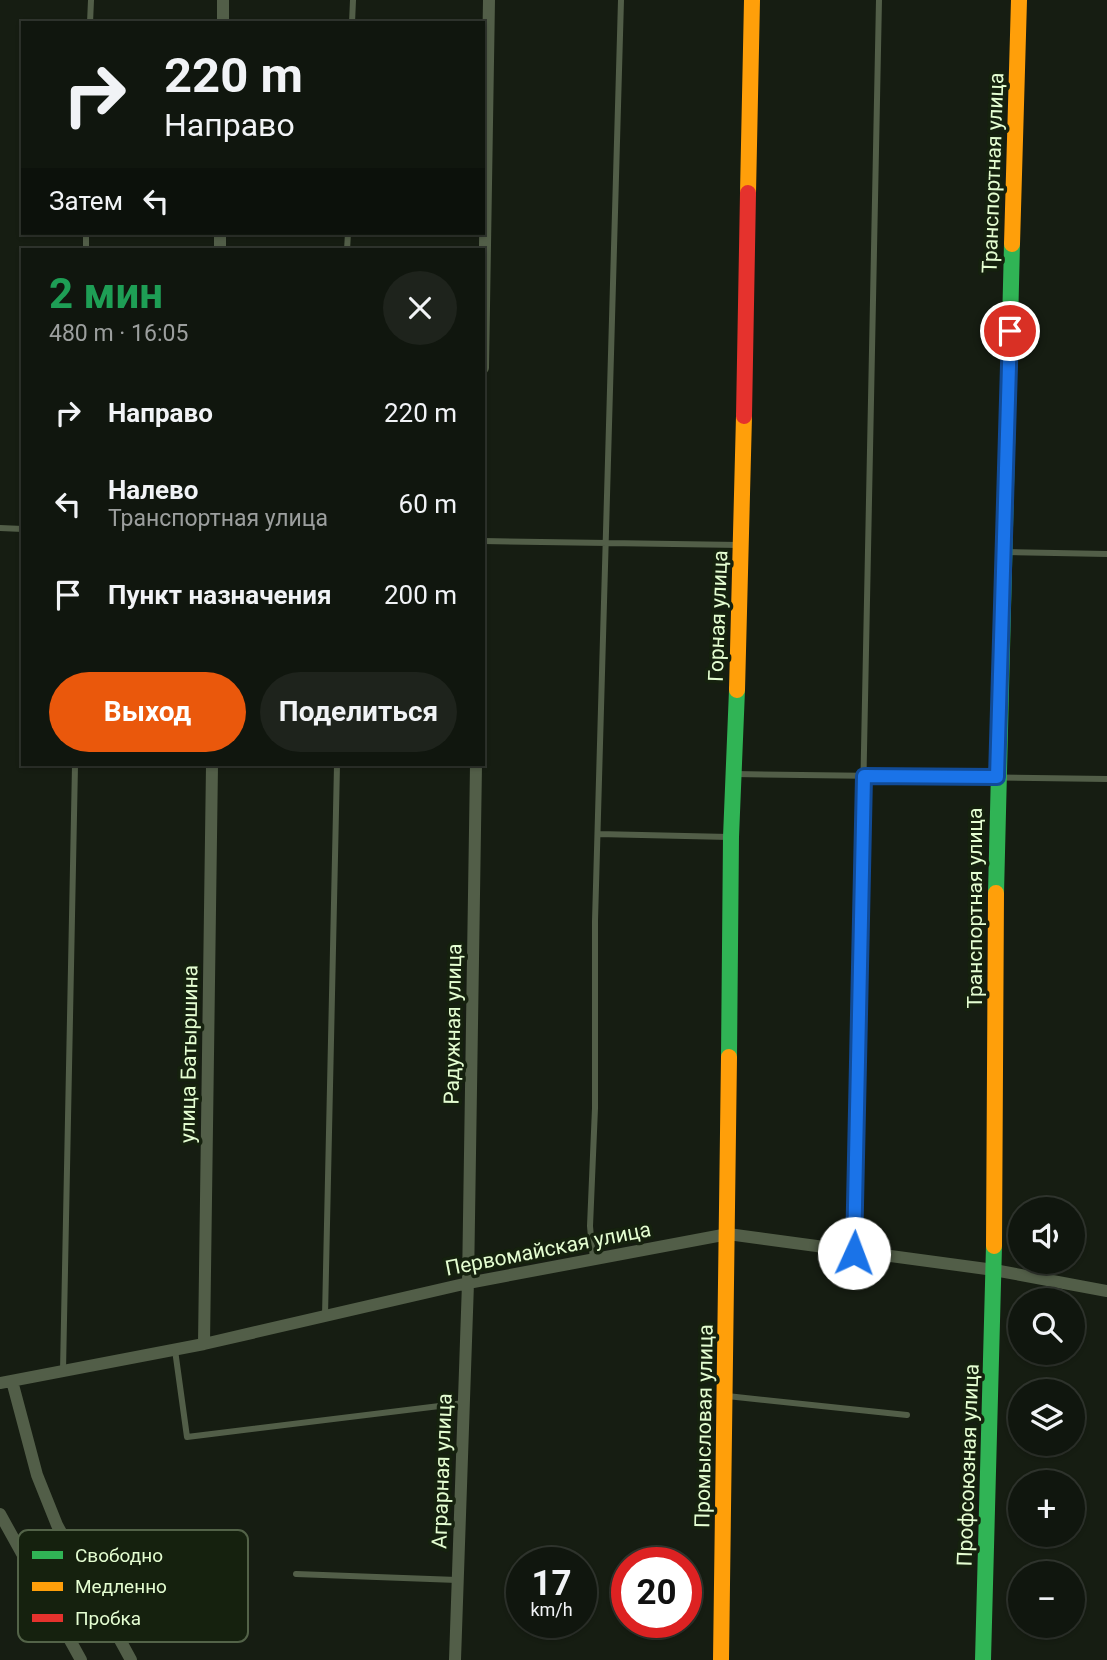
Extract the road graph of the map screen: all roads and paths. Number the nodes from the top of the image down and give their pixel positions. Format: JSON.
{"nodes":[{"id":1,"x":91,"y":0,"type":"edge"},
{"id":2,"x":223,"y":0,"type":"edge"},
{"id":3,"x":353,"y":0,"type":"edge"},
{"id":4,"x":489,"y":0,"type":"edge"},
{"id":5,"x":621,"y":0,"type":"edge"},
{"id":6,"x":752,"y":0,"type":"edge"},
{"id":7,"x":879,"y":0,"type":"edge"},
{"id":8,"x":1019,"y":0,"type":"edge"},
{"id":9,"x":90,"y":21,"type":"edge"},
{"id":10,"x":223,"y":21,"type":"edge"},
{"id":11,"x":352,"y":21,"type":"edge"},
{"id":12,"x":485,"y":248,"type":"edge"},
{"id":13,"x":0,"y":528,"type":"edge"},
{"id":14,"x":21,"y":529,"type":"edge"},
{"id":15,"x":485,"y":541,"type":"edge"},
{"id":16,"x":604,"y":543,"type":"junction"},
{"id":17,"x":742,"y":545,"type":"junction"},
{"id":18,"x":1004,"y":552,"type":"junction"},
{"id":19,"x":1107,"y":554,"type":"edge"},
{"id":20,"x":75,"y":766,"type":"edge"},
{"id":21,"x":212,"y":766,"type":"edge"},
{"id":22,"x":337,"y":766,"type":"edge"},
{"id":23,"x":476,"y":766,"type":"edge"},
{"id":24,"x":732,"y":774,"type":"junction"},
{"id":25,"x":864,"y":776,"type":"junction"},
{"id":26,"x":997,"y":777,"type":"junction"},
{"id":27,"x":1107,"y":779,"type":"edge"},
{"id":28,"x":598,"y":834,"type":"junction"},
{"id":29,"x":731,"y":837,"type":"junction"},
{"id":30,"x":728,"y":1234,"type":"junction"},
{"id":31,"x":854,"y":1253,"type":"junction"},
{"id":32,"x":593,"y":1260,"type":"junction"},
{"id":33,"x":994,"y":1270,"type":"junction"},
{"id":34,"x":468,"y":1283,"type":"junction"},
{"id":35,"x":1107,"y":1291,"type":"edge"},
{"id":36,"x":325,"y":1316,"type":"junction"},
{"id":37,"x":204,"y":1344,"type":"junction"},
{"id":38,"x":175,"y":1350,"type":"junction"},
{"id":39,"x":63,"y":1371,"type":"junction"},
{"id":40,"x":6,"y":1382,"type":"edge"},
{"id":41,"x":725,"y":1395,"type":"junction"},
{"id":42,"x":464,"y":1402,"type":"junction"},
{"id":43,"x":907,"y":1415,"type":"dead end"},
{"id":44,"x":0,"y":1514,"type":"edge"},
{"id":45,"x":60,"y":1530,"type":"edge"},
{"id":46,"x":18,"y":1546,"type":"edge"},
{"id":47,"x":296,"y":1574,"type":"dead end"},
{"id":48,"x":457,"y":1580,"type":"junction"},
{"id":49,"x":71,"y":1642,"type":"edge"},
{"id":50,"x":121,"y":1642,"type":"edge"},
{"id":51,"x":81,"y":1660,"type":"edge"},
{"id":52,"x":131,"y":1660,"type":"edge"},
{"id":53,"x":454,"y":1660,"type":"edge"},
{"id":54,"x":721,"y":1660,"type":"edge"},
{"id":55,"x":983,"y":1660,"type":"edge"}],
"edges":[{"from":1,"to":9,"type":"lane"},
{"from":2,"to":10,"type":"street"},
{"from":3,"to":11,"type":"lane"},
{"from":4,"to":12,"type":"street"},
{"from":5,"to":16,"type":"lane"},
{"from":6,"to":17,"type":"street","name":"Горная улица"},
{"from":7,"to":25,"type":"lane"},
{"from":8,"to":18,"type":"street","name":"Транспортная улица"},
{"from":13,"to":14,"type":"lane"},
{"from":15,"to":16,"type":"lane"},
{"from":16,"to":17,"type":"lane"},
{"from":16,"to":28,"type":"lane"},
{"from":17,"to":24,"type":"street","name":"Горная улица"},
{"from":18,"to":19,"type":"lane"},
{"from":18,"to":26,"type":"street","name":"Транспортная улица"},
{"from":20,"to":39,"type":"lane"},
{"from":21,"to":37,"type":"street","name":"улица Батыршина"},
{"from":22,"to":36,"type":"lane"},
{"from":23,"to":34,"type":"street","name":"Радужная улица"},
{"from":24,"to":25,"type":"lane"},
{"from":24,"to":29,"type":"street","name":"Горная улица"},
{"from":25,"to":26,"type":"lane"},
{"from":25,"to":31,"type":"lane"},
{"from":26,"to":27,"type":"lane"},
{"from":26,"to":33,"type":"street","name":"Транспортная улица"},
{"from":28,"to":29,"type":"lane"},
{"from":28,"to":32,"type":"lane"},
{"from":29,"to":30,"type":"street","name":"Горная улица"},
{"from":30,"to":31,"type":"street","name":"Первомайская улица"},
{"from":30,"to":32,"type":"street","name":"Первомайская улица"},
{"from":30,"to":41,"type":"street","name":"Промысловая улица"},
{"from":31,"to":33,"type":"street","name":"Первомайская улица"},
{"from":32,"to":34,"type":"street","name":"Первомайская улица"},
{"from":33,"to":35,"type":"street","name":"Первомайская улица"},
{"from":33,"to":55,"type":"street","name":"Профсоюзная улица"},
{"from":34,"to":36,"type":"street","name":"Первомайская улица"},
{"from":34,"to":42,"type":"street","name":"Аграрная улица"},
{"from":36,"to":37,"type":"street","name":"Первомайская улица"},
{"from":37,"to":38,"type":"street","name":"Первомайская улица"},
{"from":38,"to":39,"type":"street","name":"Первомайская улица"},
{"from":38,"to":42,"type":"lane"},
{"from":39,"to":40,"type":"street","name":"Первомайская улица"},
{"from":40,"to":45,"type":"street"},
{"from":41,"to":43,"type":"lane"},
{"from":41,"to":54,"type":"street","name":"Промысловая улица"},
{"from":42,"to":48,"type":"street","name":"Аграрная улица"},
{"from":44,"to":46,"type":"street"},
{"from":47,"to":48,"type":"lane"},
{"from":48,"to":53,"type":"street","name":"Аграрная улица"},
{"from":49,"to":51,"type":"street"},
{"from":50,"to":52,"type":"street"}]}
